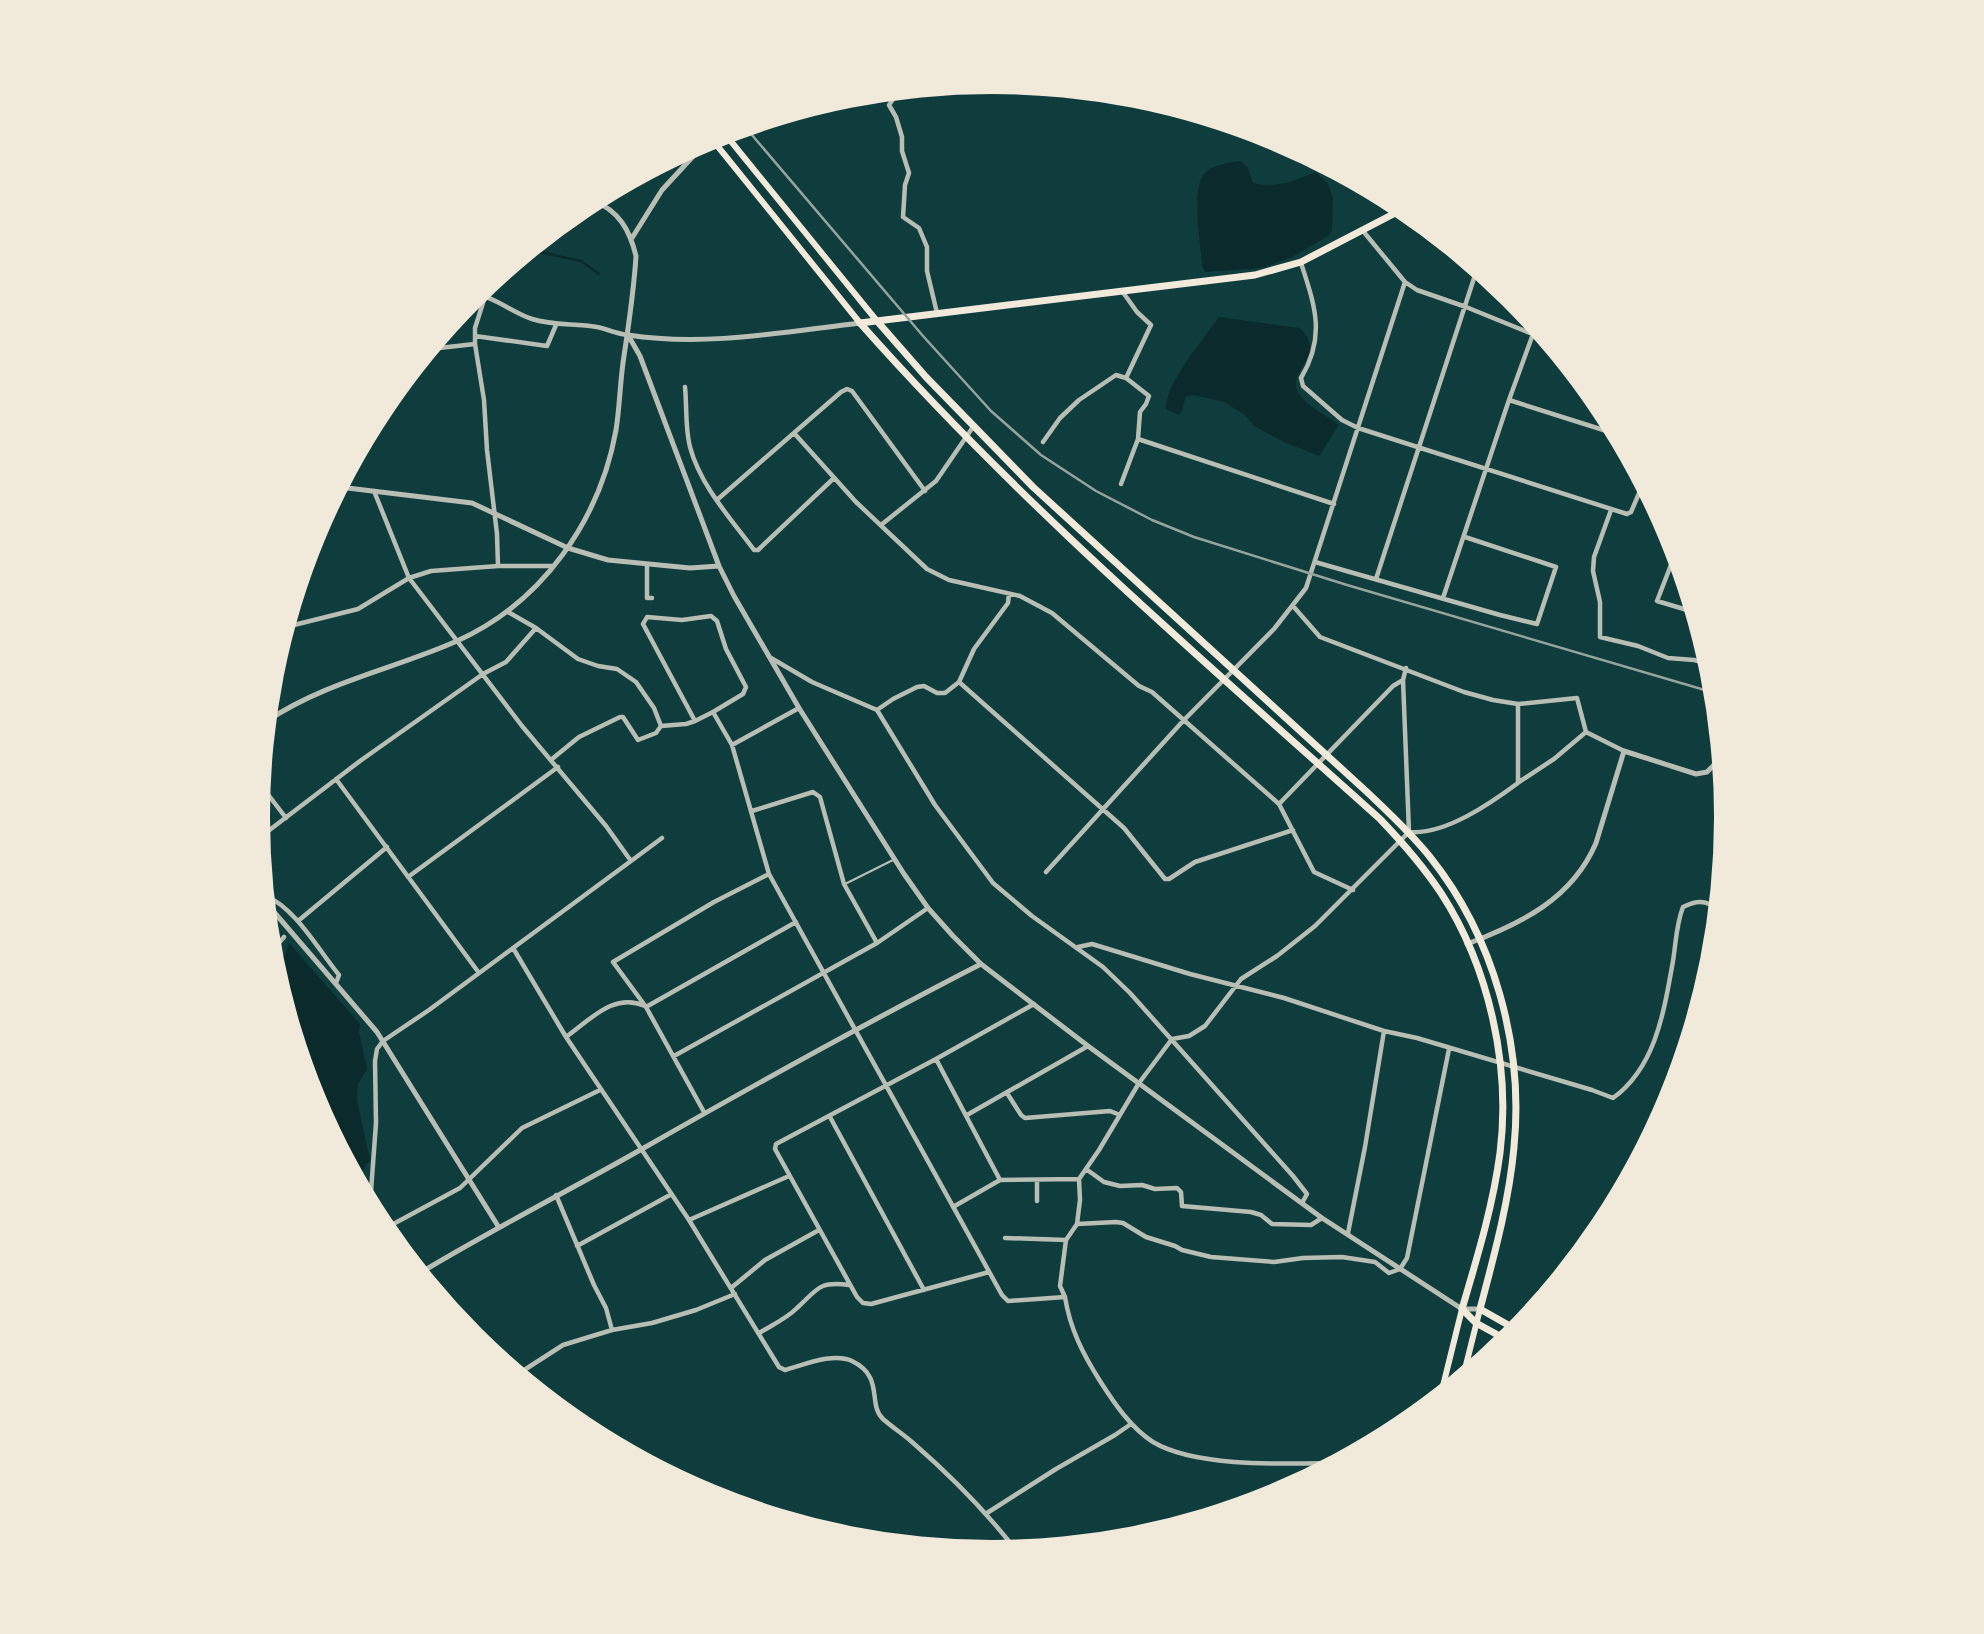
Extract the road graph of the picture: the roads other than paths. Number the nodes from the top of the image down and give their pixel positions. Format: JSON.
{"nodes":[{"id":1,"x":890,"y":102,"type":"edge"},
{"id":2,"x":732,"y":143,"type":"edge"},
{"id":3,"x":718,"y":148,"type":"edge"},
{"id":4,"x":689,"y":161,"type":"edge"},
{"id":5,"x":605,"y":207,"type":"edge"},
{"id":6,"x":1392,"y":215,"type":"edge"},
{"id":7,"x":1363,"y":231,"type":"junction"},
{"id":8,"x":632,"y":238,"type":"junction"},
{"id":9,"x":1301,"y":262,"type":"junction"},
{"id":10,"x":1474,"y":279,"type":"edge"},
{"id":11,"x":1405,"y":282,"type":"junction"},
{"id":12,"x":1122,"y":292,"type":"junction"},
{"id":13,"x":489,"y":298,"type":"edge"},
{"id":14,"x":482,"y":305,"type":"edge"},
{"id":15,"x":1466,"y":307,"type":"junction"},
{"id":16,"x":937,"y":313,"type":"junction"},
{"id":17,"x":877,"y":321,"type":"junction"},
{"id":18,"x":860,"y":323,"type":"junction"},
{"id":19,"x":556,"y":325,"type":"junction"},
{"id":20,"x":1526,"y":331,"type":"edge"},
{"id":21,"x":628,"y":335,"type":"junction"},
{"id":22,"x":475,"y":336,"type":"junction"},
{"id":23,"x":1532,"y":338,"type":"edge"},
{"id":24,"x":475,"y":344,"type":"junction"},
{"id":25,"x":444,"y":347,"type":"edge"},
{"id":26,"x":1126,"y":378,"type":"junction"},
{"id":27,"x":685,"y":387,"type":"dead end"},
{"id":28,"x":1509,"y":400,"type":"junction"},
{"id":29,"x":973,"y":427,"type":"junction"},
{"id":30,"x":1358,"y":428,"type":"junction"},
{"id":31,"x":1601,"y":429,"type":"edge"},
{"id":32,"x":794,"y":433,"type":"junction"},
{"id":33,"x":965,"y":437,"type":"junction"},
{"id":34,"x":1138,"y":439,"type":"junction"},
{"id":35,"x":1043,"y":442,"type":"dead end"},
{"id":36,"x":1419,"y":447,"type":"junction"},
{"id":37,"x":1488,"y":469,"type":"junction"},
{"id":38,"x":834,"y":478,"type":"junction"},
{"id":39,"x":1121,"y":484,"type":"dead end"},
{"id":40,"x":349,"y":488,"type":"edge"},
{"id":41,"x":374,"y":491,"type":"junction"},
{"id":42,"x":925,"y":491,"type":"junction"},
{"id":43,"x":1639,"y":494,"type":"edge"},
{"id":44,"x":718,"y":499,"type":"junction"},
{"id":45,"x":1335,"y":504,"type":"junction"},
{"id":46,"x":1611,"y":510,"type":"junction"},
{"id":47,"x":495,"y":514,"type":"junction"},
{"id":48,"x":881,"y":525,"type":"junction"},
{"id":49,"x":1465,"y":537,"type":"junction"},
{"id":50,"x":568,"y":548,"type":"junction"},
{"id":51,"x":1315,"y":562,"type":"junction"},
{"id":52,"x":648,"y":565,"type":"junction"},
{"id":53,"x":498,"y":566,"type":"junction"},
{"id":54,"x":553,"y":566,"type":"junction"},
{"id":55,"x":719,"y":566,"type":"junction"},
{"id":56,"x":1670,"y":568,"type":"edge"},
{"id":57,"x":409,"y":579,"type":"junction"},
{"id":58,"x":1376,"y":579,"type":"junction"},
{"id":59,"x":1009,"y":594,"type":"junction"},
{"id":60,"x":652,"y":598,"type":"dead end"},
{"id":61,"x":1443,"y":598,"type":"junction"},
{"id":62,"x":1293,"y":606,"type":"junction"},
{"id":63,"x":1683,"y":609,"type":"edge"},
{"id":64,"x":508,"y":612,"type":"junction"},
{"id":65,"x":296,"y":625,"type":"edge"},
{"id":66,"x":536,"y":628,"type":"junction"},
{"id":67,"x":457,"y":641,"type":"junction"},
{"id":68,"x":771,"y":658,"type":"junction"},
{"id":69,"x":1697,"y":661,"type":"edge"},
{"id":70,"x":1233,"y":668,"type":"junction"},
{"id":71,"x":1406,"y":668,"type":"junction"},
{"id":72,"x":483,"y":674,"type":"junction"},
{"id":73,"x":1223,"y":678,"type":"junction"},
{"id":74,"x":1403,"y":680,"type":"junction"},
{"id":75,"x":960,"y":682,"type":"junction"},
{"id":76,"x":1518,"y":704,"type":"junction"},
{"id":77,"x":799,"y":708,"type":"junction"},
{"id":78,"x":877,"y":710,"type":"junction"},
{"id":79,"x":713,"y":712,"type":"junction"},
{"id":80,"x":277,"y":715,"type":"edge"},
{"id":81,"x":695,"y":721,"type":"junction"},
{"id":82,"x":1183,"y":721,"type":"junction"},
{"id":83,"x":661,"y":726,"type":"junction"},
{"id":84,"x":1586,"y":732,"type":"junction"},
{"id":85,"x":732,"y":746,"type":"junction"},
{"id":86,"x":1624,"y":751,"type":"junction"},
{"id":87,"x":1327,"y":755,"type":"junction"},
{"id":88,"x":552,"y":759,"type":"junction"},
{"id":89,"x":1318,"y":764,"type":"junction"},
{"id":90,"x":1713,"y":766,"type":"edge"},
{"id":91,"x":558,"y":767,"type":"junction"},
{"id":92,"x":336,"y":779,"type":"junction"},
{"id":93,"x":1518,"y":783,"type":"junction"},
{"id":94,"x":270,"y":798,"type":"edge"},
{"id":95,"x":1279,"y":804,"type":"junction"},
{"id":96,"x":1103,"y":810,"type":"junction"},
{"id":97,"x":752,"y":811,"type":"junction"},
{"id":98,"x":286,"y":818,"type":"junction"},
{"id":99,"x":270,"y":830,"type":"edge"},
{"id":100,"x":1293,"y":830,"type":"junction"},
{"id":101,"x":1409,"y":832,"type":"junction"},
{"id":102,"x":662,"y":838,"type":"dead end"},
{"id":103,"x":1401,"y":841,"type":"junction"},
{"id":104,"x":387,"y":847,"type":"junction"},
{"id":105,"x":895,"y":860,"type":"junction"},
{"id":106,"x":631,"y":861,"type":"junction"},
{"id":107,"x":1046,"y":872,"type":"dead end"},
{"id":108,"x":769,"y":874,"type":"junction"},
{"id":109,"x":408,"y":877,"type":"junction"},
{"id":110,"x":844,"y":884,"type":"junction"},
{"id":111,"x":1353,"y":890,"type":"junction"},
{"id":112,"x":275,"y":899,"type":"edge"},
{"id":113,"x":1709,"y":904,"type":"edge"},
{"id":114,"x":928,"y":908,"type":"junction"},
{"id":115,"x":277,"y":915,"type":"edge"},
{"id":116,"x":298,"y":921,"type":"junction"},
{"id":117,"x":796,"y":922,"type":"junction"},
{"id":118,"x":284,"y":937,"type":"dead end"},
{"id":119,"x":1480,"y":939,"type":"junction"},
{"id":120,"x":280,"y":941,"type":"edge"},
{"id":121,"x":877,"y":943,"type":"junction"},
{"id":122,"x":1467,"y":944,"type":"junction"},
{"id":123,"x":1078,"y":947,"type":"junction"},
{"id":124,"x":513,"y":948,"type":"junction"},
{"id":125,"x":981,"y":964,"type":"junction"},
{"id":126,"x":479,"y":973,"type":"junction"},
{"id":127,"x":824,"y":973,"type":"junction"},
{"id":128,"x":336,"y":983,"type":"junction"},
{"id":129,"x":1234,"y":986,"type":"junction"},
{"id":130,"x":1035,"y":1004,"type":"junction"},
{"id":131,"x":646,"y":1007,"type":"junction"},
{"id":132,"x":855,"y":1029,"type":"junction"},
{"id":133,"x":1384,"y":1031,"type":"junction"},
{"id":134,"x":566,"y":1037,"type":"junction"},
{"id":135,"x":1172,"y":1039,"type":"junction"},
{"id":136,"x":383,"y":1041,"type":"junction"},
{"id":137,"x":1088,"y":1046,"type":"junction"},
{"id":138,"x":1449,"y":1048,"type":"junction"},
{"id":139,"x":674,"y":1056,"type":"junction"},
{"id":140,"x":936,"y":1059,"type":"junction"},
{"id":141,"x":1500,"y":1063,"type":"junction"},
{"id":142,"x":1515,"y":1068,"type":"junction"},
{"id":143,"x":1139,"y":1083,"type":"junction"},
{"id":144,"x":887,"y":1086,"type":"junction"},
{"id":145,"x":600,"y":1090,"type":"junction"},
{"id":146,"x":1007,"y":1093,"type":"junction"},
{"id":147,"x":704,"y":1112,"type":"junction"},
{"id":148,"x":967,"y":1115,"type":"junction"},
{"id":149,"x":1120,"y":1115,"type":"junction"},
{"id":150,"x":830,"y":1117,"type":"junction"},
{"id":151,"x":640,"y":1150,"type":"junction"},
{"id":152,"x":1086,"y":1169,"type":"junction"},
{"id":153,"x":468,"y":1177,"type":"junction"},
{"id":154,"x":789,"y":1177,"type":"junction"},
{"id":155,"x":1079,"y":1179,"type":"junction"},
{"id":156,"x":1000,"y":1180,"type":"junction"},
{"id":157,"x":1037,"y":1180,"type":"junction"},
{"id":158,"x":371,"y":1187,"type":"edge"},
{"id":159,"x":556,"y":1195,"type":"junction"},
{"id":160,"x":670,"y":1195,"type":"junction"},
{"id":161,"x":1037,"y":1200,"type":"dead end"},
{"id":162,"x":1302,"y":1203,"type":"junction"},
{"id":163,"x":953,"y":1207,"type":"junction"},
{"id":164,"x":1322,"y":1217,"type":"junction"},
{"id":165,"x":689,"y":1220,"type":"junction"},
{"id":166,"x":395,"y":1223,"type":"edge"},
{"id":167,"x":1077,"y":1224,"type":"junction"},
{"id":168,"x":498,"y":1226,"type":"junction"},
{"id":169,"x":819,"y":1230,"type":"junction"},
{"id":170,"x":1348,"y":1233,"type":"junction"},
{"id":171,"x":1005,"y":1238,"type":"dead end"},
{"id":172,"x":1066,"y":1240,"type":"junction"},
{"id":173,"x":577,"y":1246,"type":"junction"},
{"id":174,"x":428,"y":1268,"type":"edge"},
{"id":175,"x":1400,"y":1269,"type":"junction"},
{"id":176,"x":989,"y":1272,"type":"junction"},
{"id":177,"x":850,"y":1285,"type":"junction"},
{"id":178,"x":731,"y":1288,"type":"junction"},
{"id":179,"x":924,"y":1290,"type":"junction"},
{"id":180,"x":735,"y":1294,"type":"junction"},
{"id":181,"x":1065,"y":1297,"type":"junction"},
{"id":182,"x":1462,"y":1309,"type":"junction"},
{"id":183,"x":1480,"y":1309,"type":"junction"},
{"id":184,"x":1476,"y":1323,"type":"junction"},
{"id":185,"x":1507,"y":1324,"type":"edge"},
{"id":186,"x":612,"y":1329,"type":"junction"},
{"id":187,"x":759,"y":1333,"type":"junction"},
{"id":188,"x":1496,"y":1334,"type":"edge"},
{"id":189,"x":1467,"y":1361,"type":"edge"},
{"id":190,"x":526,"y":1368,"type":"edge"},
{"id":191,"x":1445,"y":1380,"type":"edge"},
{"id":192,"x":1131,"y":1423,"type":"junction"},
{"id":193,"x":1315,"y":1463,"type":"edge"},
{"id":194,"x":987,"y":1513,"type":"junction"},
{"id":195,"x":1007,"y":1539,"type":"edge"}],
"edges":[{"from":1,"to":16,"type":"street"},
{"from":2,"to":17,"type":"main road"},
{"from":3,"to":18,"type":"main road"},
{"from":4,"to":8,"type":"street"},
{"from":5,"to":8,"type":"street"},
{"from":6,"to":7,"type":"main road"},
{"from":7,"to":9,"type":"main road"},
{"from":7,"to":11,"type":"street"},
{"from":8,"to":21,"type":"street"},
{"from":9,"to":12,"type":"main road"},
{"from":9,"to":30,"type":"street"},
{"from":10,"to":15,"type":"street"},
{"from":11,"to":15,"type":"street"},
{"from":11,"to":30,"type":"street"},
{"from":12,"to":16,"type":"main road"},
{"from":12,"to":26,"type":"street"},
{"from":13,"to":19,"type":"street"},
{"from":14,"to":22,"type":"street"},
{"from":15,"to":20,"type":"street"},
{"from":15,"to":36,"type":"street"},
{"from":16,"to":17,"type":"main road"},
{"from":17,"to":18,"type":"main road"},
{"from":17,"to":29,"type":"main road"},
{"from":18,"to":21,"type":"street"},
{"from":18,"to":33,"type":"main road"},
{"from":19,"to":21,"type":"street"},
{"from":19,"to":22,"type":"street"},
{"from":21,"to":50,"type":"street"},
{"from":21,"to":55,"type":"street"},
{"from":22,"to":24,"type":"street"},
{"from":23,"to":28,"type":"street"},
{"from":24,"to":25,"type":"street"},
{"from":24,"to":47,"type":"street"},
{"from":26,"to":34,"type":"street"},
{"from":26,"to":35,"type":"street"},
{"from":27,"to":44,"type":"street"},
{"from":28,"to":31,"type":"street"},
{"from":28,"to":37,"type":"street"},
{"from":29,"to":33,"type":"street"},
{"from":29,"to":70,"type":"main road"},
{"from":30,"to":36,"type":"street"},
{"from":30,"to":45,"type":"street"},
{"from":32,"to":38,"type":"street"},
{"from":32,"to":42,"type":"street"},
{"from":32,"to":44,"type":"street"},
{"from":33,"to":42,"type":"street"},
{"from":33,"to":73,"type":"main road"},
{"from":34,"to":39,"type":"street"},
{"from":34,"to":45,"type":"street"},
{"from":36,"to":37,"type":"street"},
{"from":36,"to":58,"type":"street"},
{"from":37,"to":46,"type":"street"},
{"from":37,"to":49,"type":"street"},
{"from":38,"to":44,"type":"street"},
{"from":38,"to":48,"type":"street"},
{"from":40,"to":41,"type":"street"},
{"from":41,"to":47,"type":"street"},
{"from":41,"to":57,"type":"street"},
{"from":42,"to":48,"type":"street"},
{"from":43,"to":46,"type":"street"},
{"from":45,"to":51,"type":"street"},
{"from":46,"to":69,"type":"street"},
{"from":47,"to":50,"type":"street"},
{"from":47,"to":53,"type":"street"},
{"from":48,"to":59,"type":"street"},
{"from":49,"to":61,"type":"street"},
{"from":49,"to":61,"type":"street"},
{"from":50,"to":52,"type":"street"},
{"from":50,"to":54,"type":"street"},
{"from":51,"to":58,"type":"street"},
{"from":51,"to":62,"type":"street"},
{"from":52,"to":55,"type":"street"},
{"from":52,"to":60,"type":"street"},
{"from":53,"to":54,"type":"street"},
{"from":53,"to":57,"type":"street"},
{"from":54,"to":64,"type":"street"},
{"from":55,"to":68,"type":"street"},
{"from":56,"to":63,"type":"street"},
{"from":57,"to":65,"type":"street"},
{"from":57,"to":67,"type":"street"},
{"from":58,"to":61,"type":"street"},
{"from":59,"to":75,"type":"street"},
{"from":59,"to":82,"type":"street"},
{"from":62,"to":70,"type":"street"},
{"from":62,"to":71,"type":"street"},
{"from":64,"to":66,"type":"street"},
{"from":64,"to":67,"type":"street"},
{"from":66,"to":72,"type":"street"},
{"from":66,"to":83,"type":"street"},
{"from":67,"to":72,"type":"street"},
{"from":67,"to":80,"type":"street"},
{"from":68,"to":77,"type":"street"},
{"from":68,"to":78,"type":"street"},
{"from":70,"to":73,"type":"street"},
{"from":70,"to":87,"type":"main road"},
{"from":71,"to":74,"type":"street"},
{"from":71,"to":76,"type":"street"},
{"from":72,"to":88,"type":"street"},
{"from":72,"to":92,"type":"street"},
{"from":73,"to":82,"type":"street"},
{"from":73,"to":89,"type":"main road"},
{"from":74,"to":87,"type":"street"},
{"from":74,"to":101,"type":"street"},
{"from":75,"to":78,"type":"street"},
{"from":75,"to":96,"type":"street"},
{"from":76,"to":84,"type":"street"},
{"from":76,"to":93,"type":"street"},
{"from":77,"to":85,"type":"street"},
{"from":77,"to":105,"type":"street"},
{"from":78,"to":123,"type":"street"},
{"from":79,"to":81,"type":"street"},
{"from":79,"to":81,"type":"street"},
{"from":79,"to":85,"type":"street"},
{"from":81,"to":83,"type":"street"},
{"from":82,"to":95,"type":"street"},
{"from":82,"to":96,"type":"street"},
{"from":83,"to":88,"type":"street"},
{"from":84,"to":86,"type":"street"},
{"from":84,"to":93,"type":"street"},
{"from":85,"to":97,"type":"street"},
{"from":86,"to":90,"type":"street"},
{"from":86,"to":119,"type":"street"},
{"from":87,"to":89,"type":"street"},
{"from":87,"to":101,"type":"main road"},
{"from":88,"to":91,"type":"street"},
{"from":89,"to":95,"type":"street"},
{"from":89,"to":103,"type":"main road"},
{"from":91,"to":106,"type":"street"},
{"from":91,"to":109,"type":"street"},
{"from":92,"to":98,"type":"street"},
{"from":92,"to":104,"type":"street"},
{"from":93,"to":101,"type":"street"},
{"from":94,"to":98,"type":"street"},
{"from":95,"to":100,"type":"street"},
{"from":96,"to":100,"type":"street"},
{"from":96,"to":107,"type":"street"},
{"from":97,"to":108,"type":"street"},
{"from":97,"to":110,"type":"street"},
{"from":98,"to":99,"type":"street"},
{"from":100,"to":111,"type":"street"},
{"from":101,"to":103,"type":"street"},
{"from":101,"to":119,"type":"main road"},
{"from":102,"to":106,"type":"street"},
{"from":103,"to":111,"type":"street"},
{"from":103,"to":122,"type":"main road"},
{"from":104,"to":109,"type":"street"},
{"from":104,"to":116,"type":"street"},
{"from":105,"to":110,"type":"lane"},
{"from":105,"to":114,"type":"street"},
{"from":106,"to":124,"type":"street"},
{"from":108,"to":117,"type":"street"},
{"from":108,"to":131,"type":"street"},
{"from":109,"to":126,"type":"street"},
{"from":110,"to":121,"type":"street"},
{"from":111,"to":129,"type":"street"},
{"from":112,"to":116,"type":"street"},
{"from":113,"to":142,"type":"street"},
{"from":114,"to":121,"type":"street"},
{"from":114,"to":125,"type":"street"},
{"from":115,"to":128,"type":"street"},
{"from":116,"to":128,"type":"street"},
{"from":117,"to":127,"type":"street"},
{"from":117,"to":131,"type":"street"},
{"from":118,"to":120,"type":"street"},
{"from":119,"to":122,"type":"street"},
{"from":119,"to":142,"type":"main road"},
{"from":121,"to":127,"type":"street"},
{"from":122,"to":141,"type":"main road"},
{"from":123,"to":129,"type":"street"},
{"from":123,"to":135,"type":"street"},
{"from":124,"to":126,"type":"street"},
{"from":124,"to":134,"type":"street"},
{"from":125,"to":130,"type":"street"},
{"from":125,"to":132,"type":"street"},
{"from":126,"to":136,"type":"street"},
{"from":127,"to":132,"type":"street"},
{"from":127,"to":139,"type":"street"},
{"from":128,"to":136,"type":"street"},
{"from":129,"to":133,"type":"street"},
{"from":129,"to":135,"type":"street"},
{"from":130,"to":137,"type":"street"},
{"from":130,"to":140,"type":"street"},
{"from":131,"to":134,"type":"street"},
{"from":131,"to":139,"type":"street"},
{"from":132,"to":144,"type":"street"},
{"from":132,"to":147,"type":"street"},
{"from":133,"to":138,"type":"street"},
{"from":133,"to":170,"type":"street"},
{"from":134,"to":145,"type":"street"},
{"from":135,"to":143,"type":"street"},
{"from":135,"to":162,"type":"street"},
{"from":136,"to":153,"type":"street"},
{"from":136,"to":158,"type":"street"},
{"from":137,"to":143,"type":"street"},
{"from":137,"to":146,"type":"street"},
{"from":138,"to":141,"type":"street"},
{"from":138,"to":175,"type":"street"},
{"from":139,"to":147,"type":"street"},
{"from":140,"to":144,"type":"street"},
{"from":140,"to":148,"type":"street"},
{"from":141,"to":142,"type":"street"},
{"from":141,"to":182,"type":"main road"},
{"from":142,"to":183,"type":"main road"},
{"from":143,"to":149,"type":"street"},
{"from":143,"to":162,"type":"street"},
{"from":144,"to":150,"type":"street"},
{"from":144,"to":163,"type":"street"},
{"from":145,"to":151,"type":"street"},
{"from":145,"to":153,"type":"street"},
{"from":146,"to":148,"type":"street"},
{"from":146,"to":149,"type":"street"},
{"from":147,"to":151,"type":"street"},
{"from":148,"to":156,"type":"street"},
{"from":149,"to":152,"type":"street"},
{"from":150,"to":154,"type":"street"},
{"from":150,"to":179,"type":"street"},
{"from":151,"to":159,"type":"street"},
{"from":151,"to":160,"type":"street"},
{"from":152,"to":155,"type":"street"},
{"from":152,"to":164,"type":"street"},
{"from":153,"to":166,"type":"street"},
{"from":153,"to":168,"type":"street"},
{"from":154,"to":165,"type":"street"},
{"from":154,"to":169,"type":"street"},
{"from":155,"to":157,"type":"street"},
{"from":155,"to":167,"type":"street"},
{"from":156,"to":157,"type":"street"},
{"from":156,"to":163,"type":"street"},
{"from":157,"to":161,"type":"street"},
{"from":159,"to":168,"type":"street"},
{"from":159,"to":173,"type":"street"},
{"from":160,"to":165,"type":"street"},
{"from":160,"to":173,"type":"street"},
{"from":162,"to":164,"type":"street"},
{"from":163,"to":176,"type":"street"},
{"from":164,"to":170,"type":"street"},
{"from":165,"to":178,"type":"street"},
{"from":167,"to":172,"type":"street"},
{"from":167,"to":175,"type":"street"},
{"from":168,"to":174,"type":"street"},
{"from":169,"to":177,"type":"street"},
{"from":169,"to":178,"type":"street"},
{"from":170,"to":175,"type":"street"},
{"from":171,"to":172,"type":"street"},
{"from":172,"to":181,"type":"street"},
{"from":173,"to":186,"type":"street"},
{"from":175,"to":182,"type":"street"},
{"from":176,"to":179,"type":"street"},
{"from":176,"to":181,"type":"street"},
{"from":177,"to":179,"type":"street"},
{"from":177,"to":187,"type":"street"},
{"from":178,"to":180,"type":"street"},
{"from":180,"to":186,"type":"street"},
{"from":180,"to":187,"type":"street"},
{"from":181,"to":192,"type":"street"},
{"from":182,"to":183,"type":"street"},
{"from":182,"to":184,"type":"main road"},
{"from":182,"to":191,"type":"main road"},
{"from":183,"to":184,"type":"main road"},
{"from":183,"to":185,"type":"main road"},
{"from":184,"to":188,"type":"main road"},
{"from":184,"to":189,"type":"main road"},
{"from":186,"to":190,"type":"street"},
{"from":187,"to":194,"type":"street"},
{"from":192,"to":193,"type":"street"},
{"from":192,"to":194,"type":"street"},
{"from":194,"to":195,"type":"street"}]}
